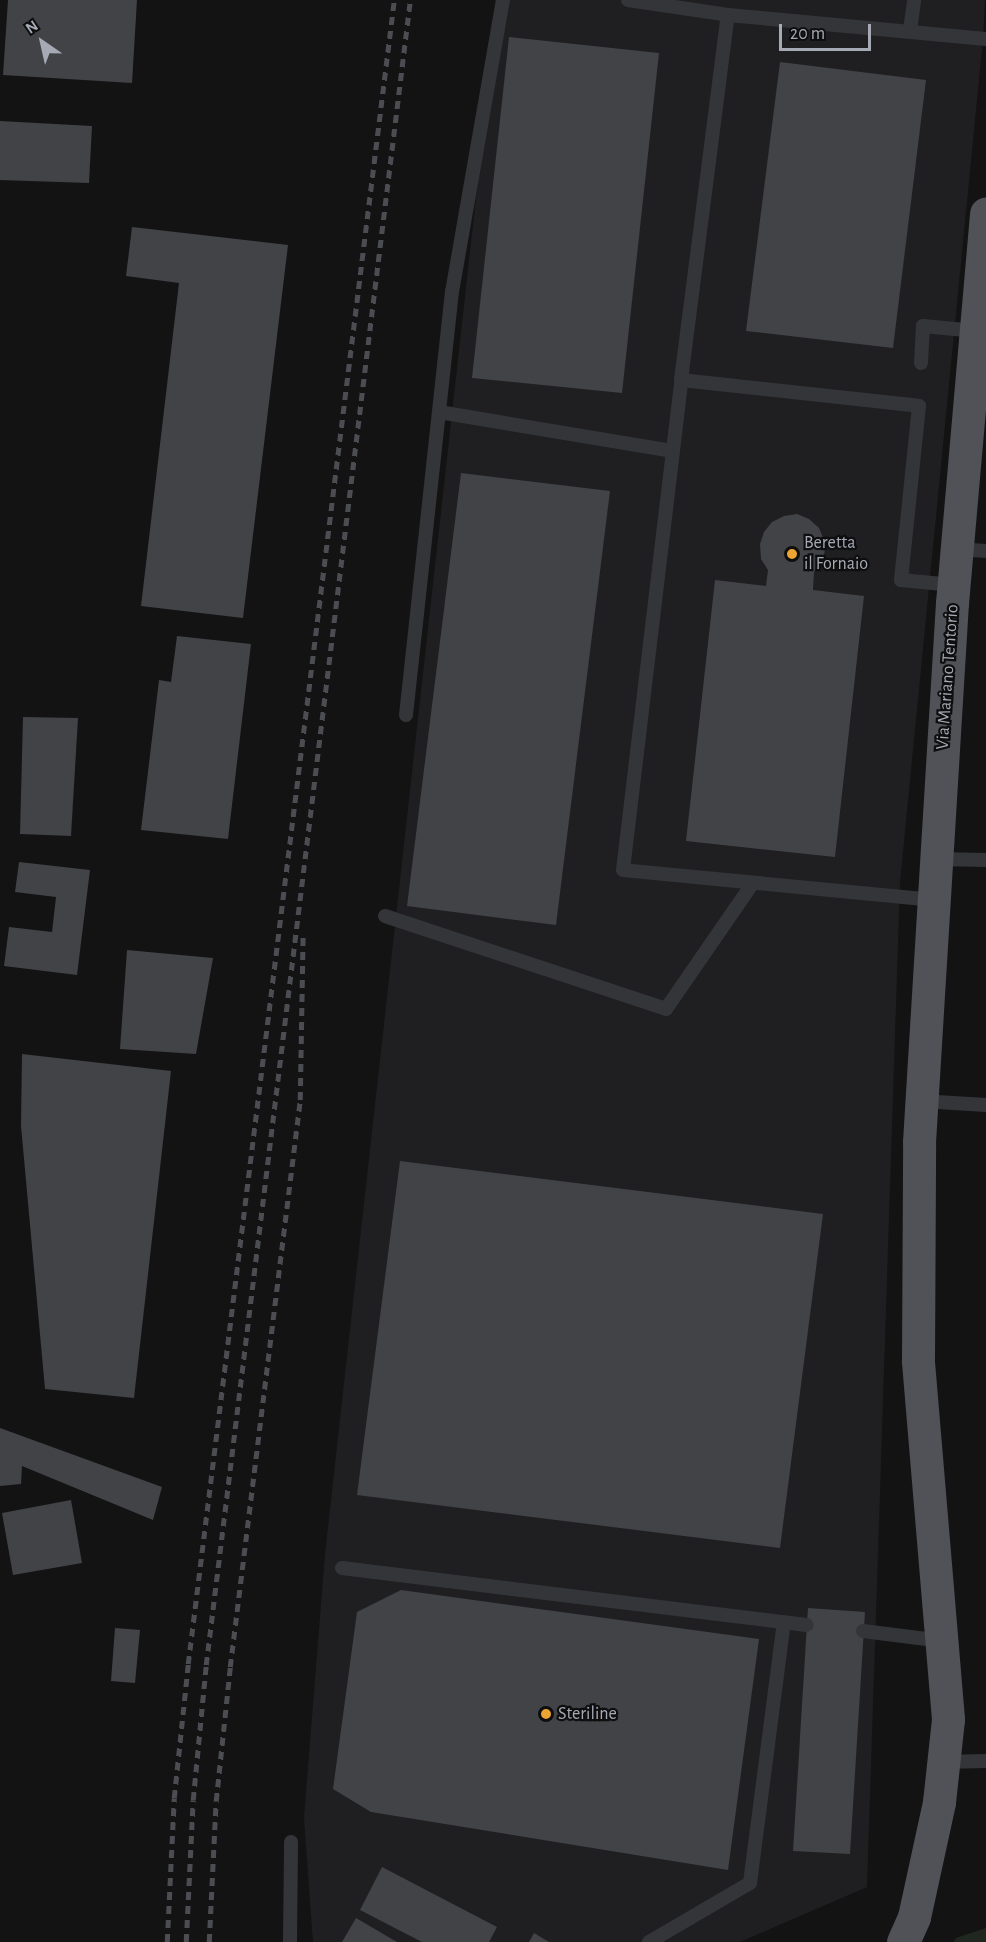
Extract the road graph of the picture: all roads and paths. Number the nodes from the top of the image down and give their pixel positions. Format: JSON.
{"nodes":[{"id":1,"x":503,"y":0,"type":"edge"},
{"id":2,"x":628,"y":0,"type":"edge"},
{"id":3,"x":914,"y":0,"type":"edge"},
{"id":4,"x":728,"y":15,"type":"junction"},
{"id":5,"x":910,"y":30,"type":"junction"},
{"id":6,"x":986,"y":39,"type":"edge"},
{"id":7,"x":986,"y":213,"type":"edge"},
{"id":8,"x":976,"y":331,"type":"junction"},
{"id":9,"x":921,"y":363,"type":"dead end"},
{"id":10,"x":681,"y":380,"type":"junction"},
{"id":11,"x":439,"y":412,"type":"junction"},
{"id":12,"x":672,"y":451,"type":"junction"},
{"id":13,"x":971,"y":550,"type":"edge"},
{"id":14,"x":953,"y":585,"type":"junction"},
{"id":15,"x":406,"y":715,"type":"dead end"},
{"id":16,"x":936,"y":860,"type":"junction"},
{"id":17,"x":986,"y":860,"type":"edge"},
{"id":18,"x":753,"y":883,"type":"junction"},
{"id":19,"x":934,"y":900,"type":"junction"},
{"id":20,"x":385,"y":916,"type":"dead end"},
{"id":21,"x":921,"y":1101,"type":"junction"},
{"id":22,"x":986,"y":1105,"type":"edge"},
{"id":23,"x":342,"y":1568,"type":"dead end"},
{"id":24,"x":784,"y":1622,"type":"junction"},
{"id":25,"x":807,"y":1625,"type":"dead end"},
{"id":26,"x":864,"y":1631,"type":"dead end"},
{"id":27,"x":942,"y":1641,"type":"junction"},
{"id":28,"x":986,"y":1761,"type":"edge"},
{"id":29,"x":944,"y":1762,"type":"junction"},
{"id":30,"x":291,"y":1842,"type":"dead end"},
{"id":31,"x":290,"y":1942,"type":"edge"},
{"id":32,"x":649,"y":1942,"type":"edge"},
{"id":33,"x":903,"y":1942,"type":"edge"}],
"edges":[{"from":1,"to":11,"type":"lane"},
{"from":2,"to":4,"type":"lane"},
{"from":3,"to":5,"type":"lane"},
{"from":4,"to":5,"type":"lane"},
{"from":4,"to":10,"type":"lane"},
{"from":5,"to":6,"type":"lane"},
{"from":7,"to":8,"type":"main road","name":"Via Mariano Tentorio"},
{"from":8,"to":9,"type":"lane"},
{"from":8,"to":13,"type":"main road","name":"Via Mariano Tentorio"},
{"from":10,"to":12,"type":"lane"},
{"from":10,"to":14,"type":"lane"},
{"from":11,"to":12,"type":"lane"},
{"from":11,"to":15,"type":"lane"},
{"from":12,"to":18,"type":"lane"},
{"from":13,"to":14,"type":"main road","name":"Via Mariano Tentorio"},
{"from":14,"to":16,"type":"main road","name":"Via Mariano Tentorio"},
{"from":16,"to":17,"type":"lane"},
{"from":16,"to":19,"type":"main road","name":"Via Mariano Tentorio"},
{"from":18,"to":19,"type":"lane"},
{"from":18,"to":20,"type":"lane"},
{"from":19,"to":21,"type":"main road","name":"Via Mariano Tentorio"},
{"from":21,"to":22,"type":"lane"},
{"from":21,"to":27,"type":"main road","name":"Via Mariano Tentorio"},
{"from":23,"to":24,"type":"lane"},
{"from":24,"to":25,"type":"lane"},
{"from":24,"to":32,"type":"lane"},
{"from":26,"to":27,"type":"lane"},
{"from":27,"to":29,"type":"main road","name":"Via Mariano Tentorio"},
{"from":28,"to":29,"type":"lane"},
{"from":29,"to":33,"type":"main road","name":"Via Mariano Tentorio"},
{"from":30,"to":31,"type":"lane"}]}
